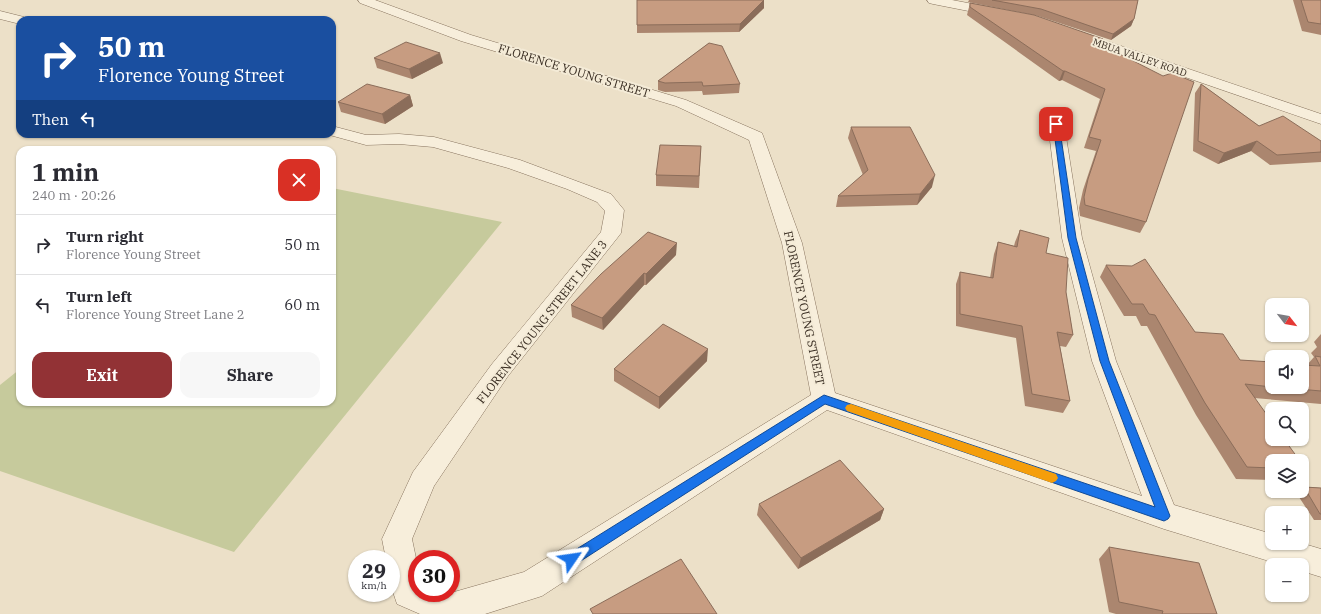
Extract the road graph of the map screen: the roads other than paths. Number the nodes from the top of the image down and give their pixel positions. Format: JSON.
{"nodes":[{"id":1,"x":364,"y":0,"type":"edge"},
{"id":2,"x":933,"y":0,"type":"edge"},
{"id":3,"x":0,"y":15,"type":"edge"},
{"id":4,"x":1013,"y":16,"type":"edge"},
{"id":5,"x":16,"y":19,"type":"edge"},
{"id":6,"x":1062,"y":30,"type":"edge"},
{"id":7,"x":1321,"y":119,"type":"edge"},
{"id":8,"x":1056,"y":124,"type":"dead end"},
{"id":9,"x":336,"y":132,"type":"edge"},
{"id":10,"x":824,"y":399,"type":"junction"},
{"id":11,"x":1164,"y":516,"type":"junction"},
{"id":12,"x":1321,"y":563,"type":"edge"}],
"edges":[{"from":1,"to":10,"type":"street","name":"FLORENCE YOUNG STREET"},
{"from":2,"to":4,"type":"street"},
{"from":3,"to":5,"type":"street"},
{"from":6,"to":7,"type":"street","name":"MBUA VALLEY ROAD"},
{"from":8,"to":11,"type":"street"},
{"from":9,"to":10,"type":"street","name":"FLORENCE YOUNG STREET LANE 3"},
{"from":10,"to":11,"type":"street","name":"FLORENCE YOUNG STREET"},
{"from":11,"to":12,"type":"street","name":"FLORENCE YOUNG STREET"}]}
